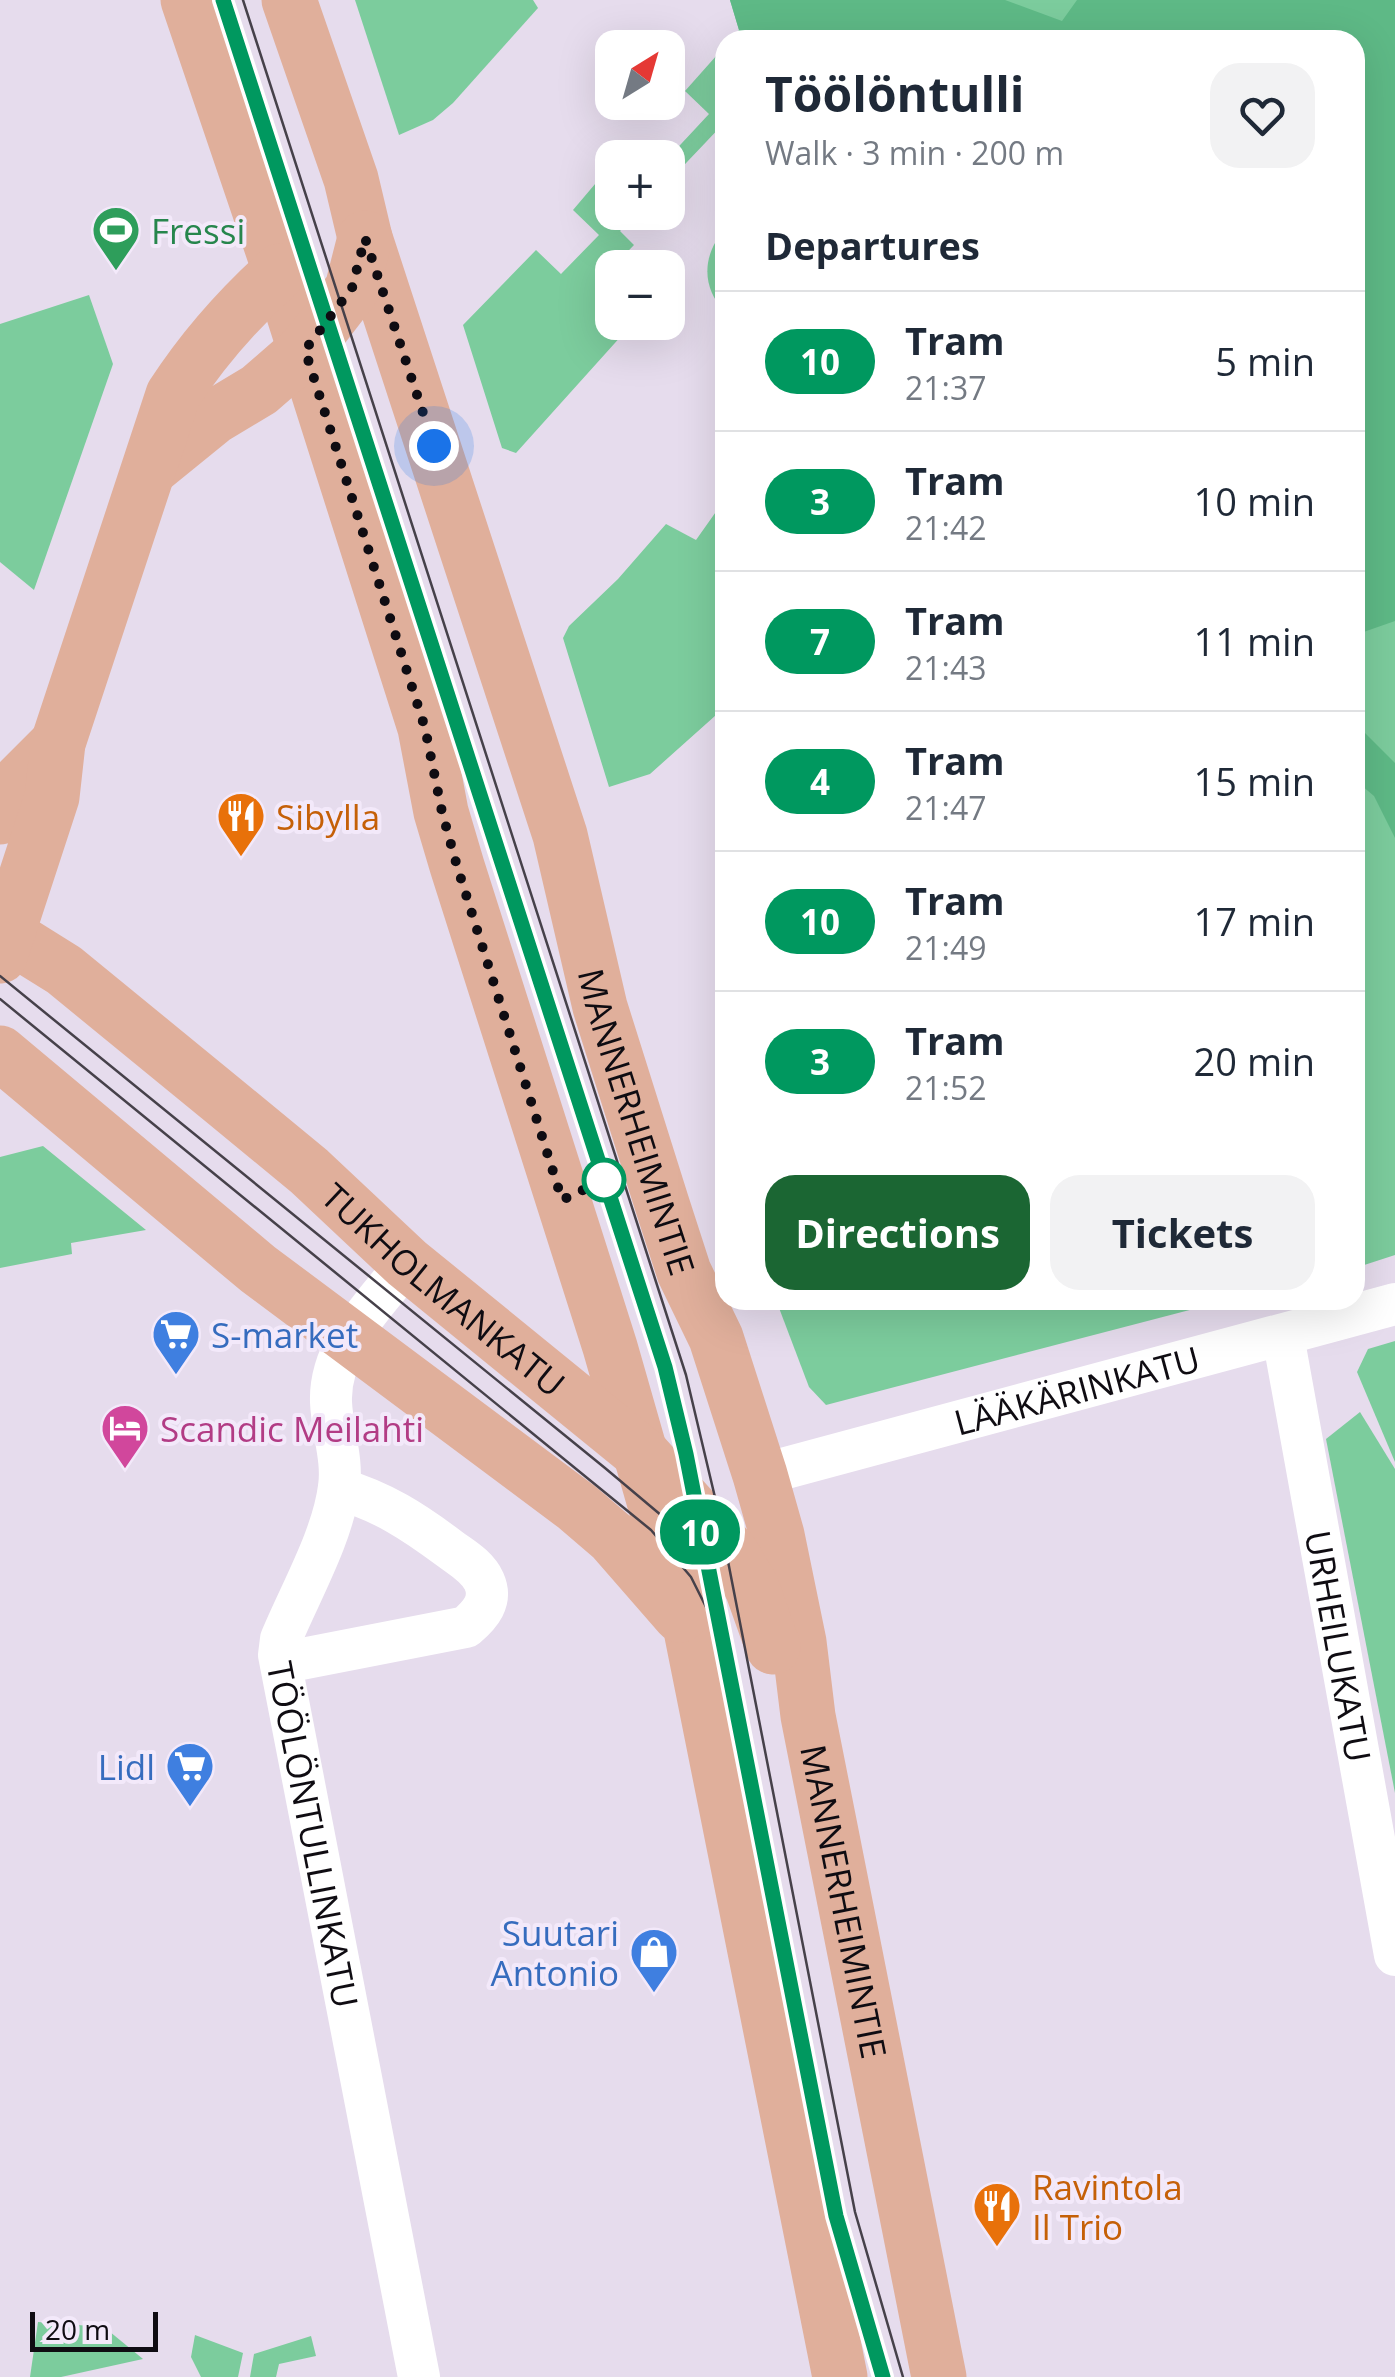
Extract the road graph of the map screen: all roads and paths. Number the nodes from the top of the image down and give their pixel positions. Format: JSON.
{"nodes":[{"id":1,"x":188,"y":0,"type":"edge"},
{"id":2,"x":289,"y":0,"type":"edge"},
{"id":3,"x":365,"y":238,"type":"junction"},
{"id":4,"x":280,"y":271,"type":"junction"},
{"id":5,"x":305,"y":350,"type":"junction"},
{"id":6,"x":150,"y":468,"type":"junction"},
{"id":7,"x":58,"y":743,"type":"junction"},
{"id":8,"x":0,"y":817,"type":"edge"},
{"id":9,"x":2,"y":940,"type":"edge"},
{"id":10,"x":0,"y":1052,"type":"edge"},
{"id":11,"x":407,"y":1263,"type":"junction"},
{"id":12,"x":1395,"y":1304,"type":"edge"},
{"id":13,"x":348,"y":1339,"type":"junction"},
{"id":14,"x":1263,"y":1340,"type":"junction"},
{"id":15,"x":642,"y":1455,"type":"junction"},
{"id":16,"x":760,"y":1474,"type":"junction"},
{"id":17,"x":339,"y":1489,"type":"junction"},
{"id":18,"x":691,"y":1630,"type":"junction"},
{"id":19,"x":280,"y":1664,"type":"junction"},
{"id":20,"x":808,"y":1716,"type":"junction"},
{"id":21,"x":1395,"y":1955,"type":"edge"},
{"id":22,"x":419,"y":2377,"type":"edge"},
{"id":23,"x":840,"y":2377,"type":"edge"},
{"id":24,"x":939,"y":2377,"type":"edge"}],
"edges":[{"from":1,"to":4,"type":"main road"},
{"from":2,"to":3,"type":"main road","name":"MANNERHEIMINTIE"},
{"from":3,"to":5,"type":"main road"},
{"from":3,"to":16,"type":"main road","name":"MANNERHEIMINTIE"},
{"from":4,"to":5,"type":"main road"},
{"from":4,"to":6,"type":"main road"},
{"from":5,"to":6,"type":"main road"},
{"from":5,"to":15,"type":"main road"},
{"from":6,"to":7,"type":"main road"},
{"from":7,"to":8,"type":"main road"},
{"from":7,"to":9,"type":"main road"},
{"from":9,"to":11,"type":"main road","name":"TUKHOLMANKATU"},
{"from":10,"to":13,"type":"main road"},
{"from":11,"to":13,"type":"street","name":"TÖÖLÖNTULLINKATU"},
{"from":11,"to":15,"type":"main road","name":"TUKHOLMANKATU"},
{"from":12,"to":14,"type":"street","name":"LÄÄKÄRINKATU"},
{"from":13,"to":17,"type":"street","name":"TÖÖLÖNTULLINKATU"},
{"from":13,"to":18,"type":"main road"},
{"from":14,"to":16,"type":"street","name":"LÄÄKÄRINKATU"},
{"from":14,"to":21,"type":"street","name":"URHEILUKATU"},
{"from":15,"to":18,"type":"main road"},
{"from":15,"to":20,"type":"main road","name":"TUKHOLMANKATU"},
{"from":16,"to":20,"type":"main road","name":"MANNERHEIMINTIE"},
{"from":17,"to":19,"type":"street","name":"TÖÖLÖNTULLINKATU"},
{"from":17,"to":19,"type":"street"},
{"from":18,"to":23,"type":"main road"},
{"from":19,"to":22,"type":"street","name":"TÖÖLÖNTULLINKATU"},
{"from":20,"to":24,"type":"main road","name":"MANNERHEIMINTIE"}]}
